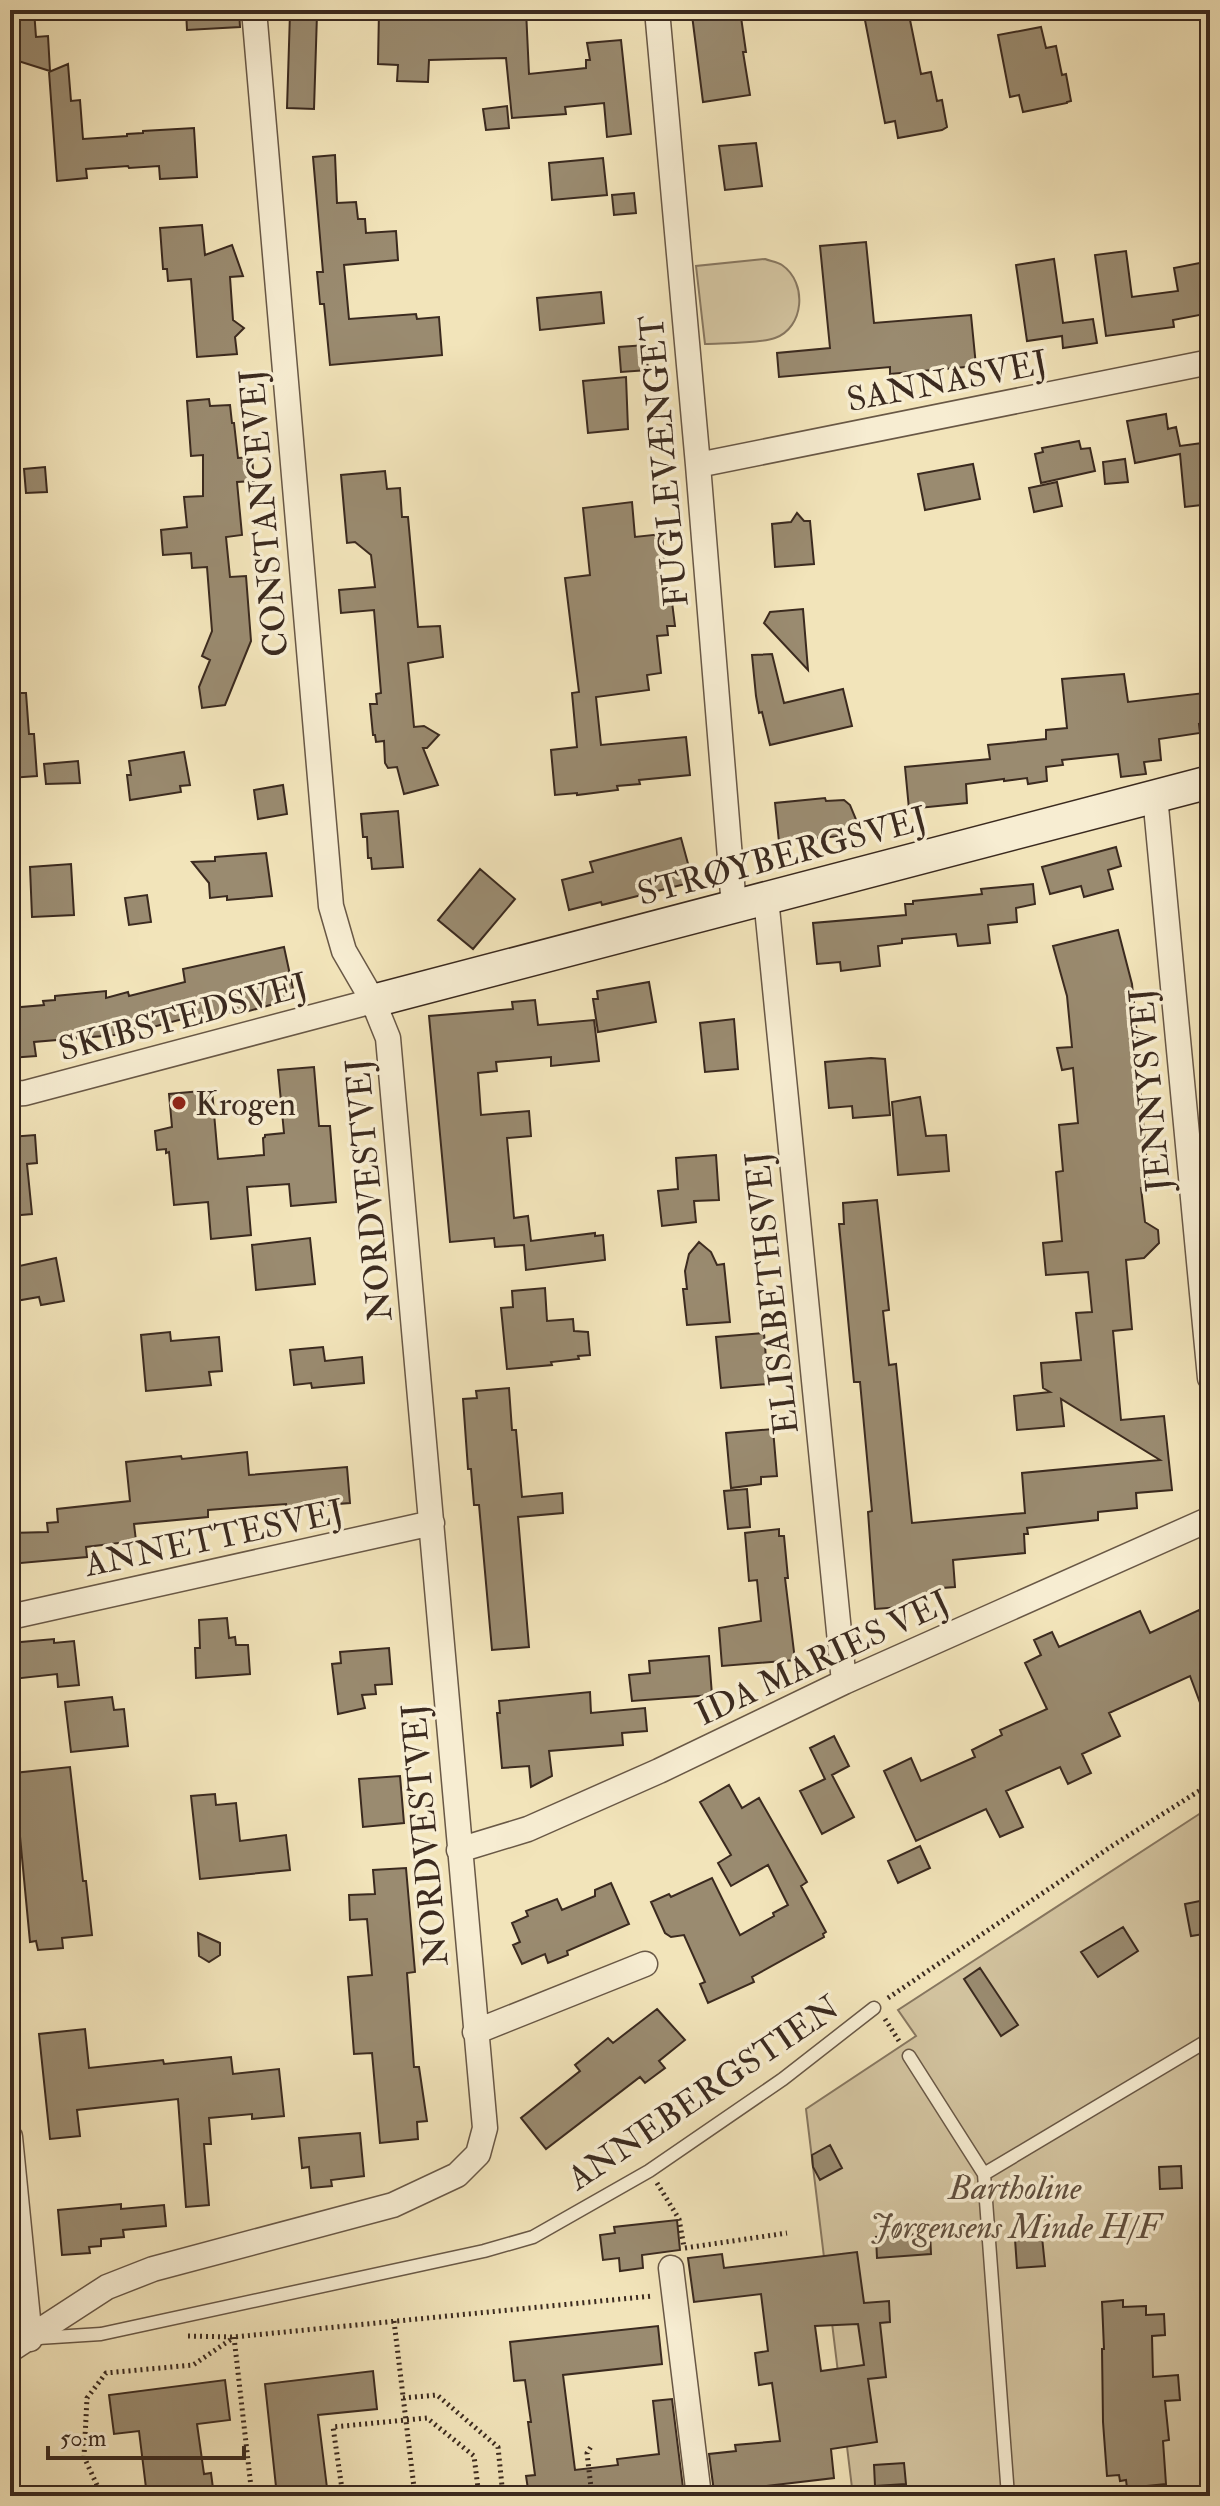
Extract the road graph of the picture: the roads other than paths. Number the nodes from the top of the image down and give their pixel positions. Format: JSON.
{"nodes":[{"id":1,"x":254,"y":10,"type":"edge"},
{"id":2,"x":657,"y":10,"type":"edge"},
{"id":3,"x":1210,"y":362,"type":"edge"},
{"id":4,"x":698,"y":465,"type":"junction"},
{"id":5,"x":1210,"y":782,"type":"edge"},
{"id":6,"x":1155,"y":796,"type":"junction"},
{"id":7,"x":766,"y":898,"type":"junction"},
{"id":8,"x":734,"y":907,"type":"junction"},
{"id":9,"x":373,"y":1001,"type":"junction"},
{"id":10,"x":10,"y":1094,"type":"edge"},
{"id":11,"x":1210,"y":1378,"type":"edge"},
{"id":12,"x":1210,"y":1519,"type":"edge"},
{"id":13,"x":432,"y":1523,"type":"junction"},
{"id":14,"x":10,"y":1617,"type":"edge"},
{"id":15,"x":844,"y":1682,"type":"junction"},
{"id":16,"x":459,"y":1850,"type":"junction"},
{"id":17,"x":645,"y":1964,"type":"dead end"},
{"id":18,"x":875,"y":2007,"type":"road end"},
{"id":19,"x":475,"y":2032,"type":"junction"},
{"id":20,"x":1210,"y":2039,"type":"edge"},
{"id":21,"x":909,"y":2056,"type":"road end"},
{"id":22,"x":10,"y":2137,"type":"edge"},
{"id":23,"x":984,"y":2174,"type":"junction"},
{"id":24,"x":677,"y":2258,"type":"road end"},
{"id":25,"x":20,"y":2344,"type":"edge"},
{"id":26,"x":699,"y":2496,"type":"edge"},
{"id":27,"x":1008,"y":2496,"type":"edge"}],
"edges":[{"from":1,"to":9,"type":"street","name":"CONSTANCEVEJ"},
{"from":2,"to":4,"type":"street","name":"FUGLEVÆNGET"},
{"from":3,"to":4,"type":"street","name":"SANNASVEJ"},
{"from":4,"to":8,"type":"street","name":"FUGLEVÆNGET"},
{"from":5,"to":6,"type":"street","name":"STRØYBERGSVEJ"},
{"from":6,"to":7,"type":"street","name":"STRØYBERGSVEJ"},
{"from":6,"to":11,"type":"street","name":"JENNYSVEJ"},
{"from":7,"to":8,"type":"street","name":"STRØYBERGSVEJ"},
{"from":7,"to":15,"type":"street","name":"ELISABETHSVEJ"},
{"from":8,"to":9,"type":"street","name":"STRØYBERGSVEJ"},
{"from":9,"to":10,"type":"street","name":"SKIBSTEDSVEJ"},
{"from":9,"to":13,"type":"street","name":"NORDVESTVEJ"},
{"from":12,"to":15,"type":"street","name":"IDA MARIES VEJ"},
{"from":13,"to":14,"type":"street","name":"ANNETTESVEJ"},
{"from":13,"to":16,"type":"street","name":"NORDVESTVEJ"},
{"from":15,"to":16,"type":"street","name":"IDA MARIES VEJ"},
{"from":16,"to":19,"type":"street","name":"NORDVESTVEJ"},
{"from":17,"to":19,"type":"street"},
{"from":18,"to":25,"type":"lane","name":"ANNEBERGSTIEN"},
{"from":19,"to":25,"type":"street","name":"NORDVESTVEJ"},
{"from":20,"to":23,"type":"lane"},
{"from":21,"to":23,"type":"lane"},
{"from":22,"to":25,"type":"street"},
{"from":23,"to":27,"type":"lane"},
{"from":24,"to":26,"type":"street"}]}
